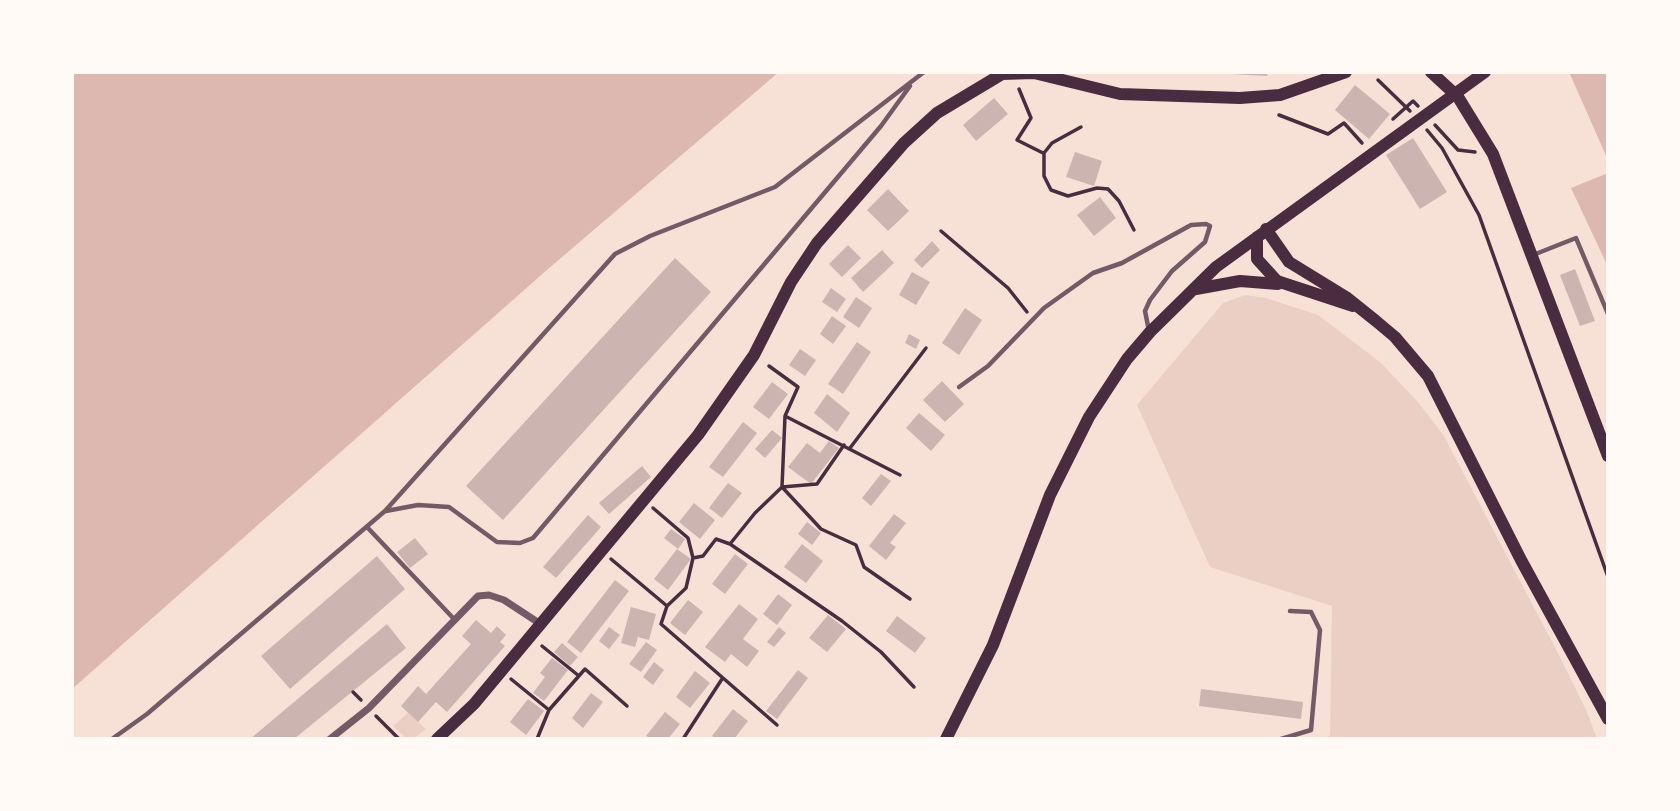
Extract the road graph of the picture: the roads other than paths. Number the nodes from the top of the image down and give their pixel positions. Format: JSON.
{"nodes":[{"id":1,"x":924,"y":72,"type":"edge"},
{"id":2,"x":1346,"y":72,"type":"edge"},
{"id":3,"x":1431,"y":72,"type":"edge"},
{"id":4,"x":1485,"y":72,"type":"edge"},
{"id":5,"x":915,"y":80,"type":"junction"},
{"id":6,"x":1261,"y":233,"type":"junction"},
{"id":7,"x":1532,"y":256,"type":"junction"},
{"id":8,"x":1285,"y":285,"type":"junction"},
{"id":9,"x":1190,"y":291,"type":"junction"},
{"id":10,"x":1357,"y":307,"type":"junction"},
{"id":11,"x":1608,"y":314,"type":"edge"},
{"id":12,"x":1150,"y":332,"type":"junction"},
{"id":13,"x":959,"y":387,"type":"dead end"},
{"id":14,"x":1608,"y":456,"type":"edge"},
{"id":15,"x":384,"y":512,"type":"junction"},
{"id":16,"x":368,"y":527,"type":"junction"},
{"id":17,"x":1290,"y":611,"type":"dead end"},
{"id":18,"x":454,"y":619,"type":"junction"},
{"id":19,"x":539,"y":623,"type":"junction"},
{"id":20,"x":1608,"y":719,"type":"edge"},
{"id":21,"x":112,"y":739,"type":"edge"},
{"id":22,"x":330,"y":739,"type":"edge"},
{"id":23,"x":437,"y":739,"type":"edge"},
{"id":24,"x":946,"y":739,"type":"edge"},
{"id":25,"x":1282,"y":739,"type":"edge"}],
"edges":[{"from":1,"to":5,"type":"lane"},
{"from":2,"to":19,"type":"main road"},
{"from":3,"to":7,"type":"main road"},
{"from":4,"to":6,"type":"main road"},
{"from":5,"to":15,"type":"lane"},
{"from":5,"to":15,"type":"lane"},
{"from":6,"to":8,"type":"main road"},
{"from":6,"to":9,"type":"main road"},
{"from":6,"to":10,"type":"main road"},
{"from":7,"to":11,"type":"lane"},
{"from":7,"to":14,"type":"main road"},
{"from":8,"to":9,"type":"main road"},
{"from":8,"to":10,"type":"main road"},
{"from":9,"to":12,"type":"main road"},
{"from":10,"to":20,"type":"main road"},
{"from":12,"to":13,"type":"lane"},
{"from":12,"to":24,"type":"main road"},
{"from":15,"to":16,"type":"lane"},
{"from":16,"to":18,"type":"lane"},
{"from":16,"to":21,"type":"lane"},
{"from":17,"to":25,"type":"lane"},
{"from":18,"to":19,"type":"street"},
{"from":18,"to":22,"type":"street"},
{"from":19,"to":23,"type":"main road"}]}
